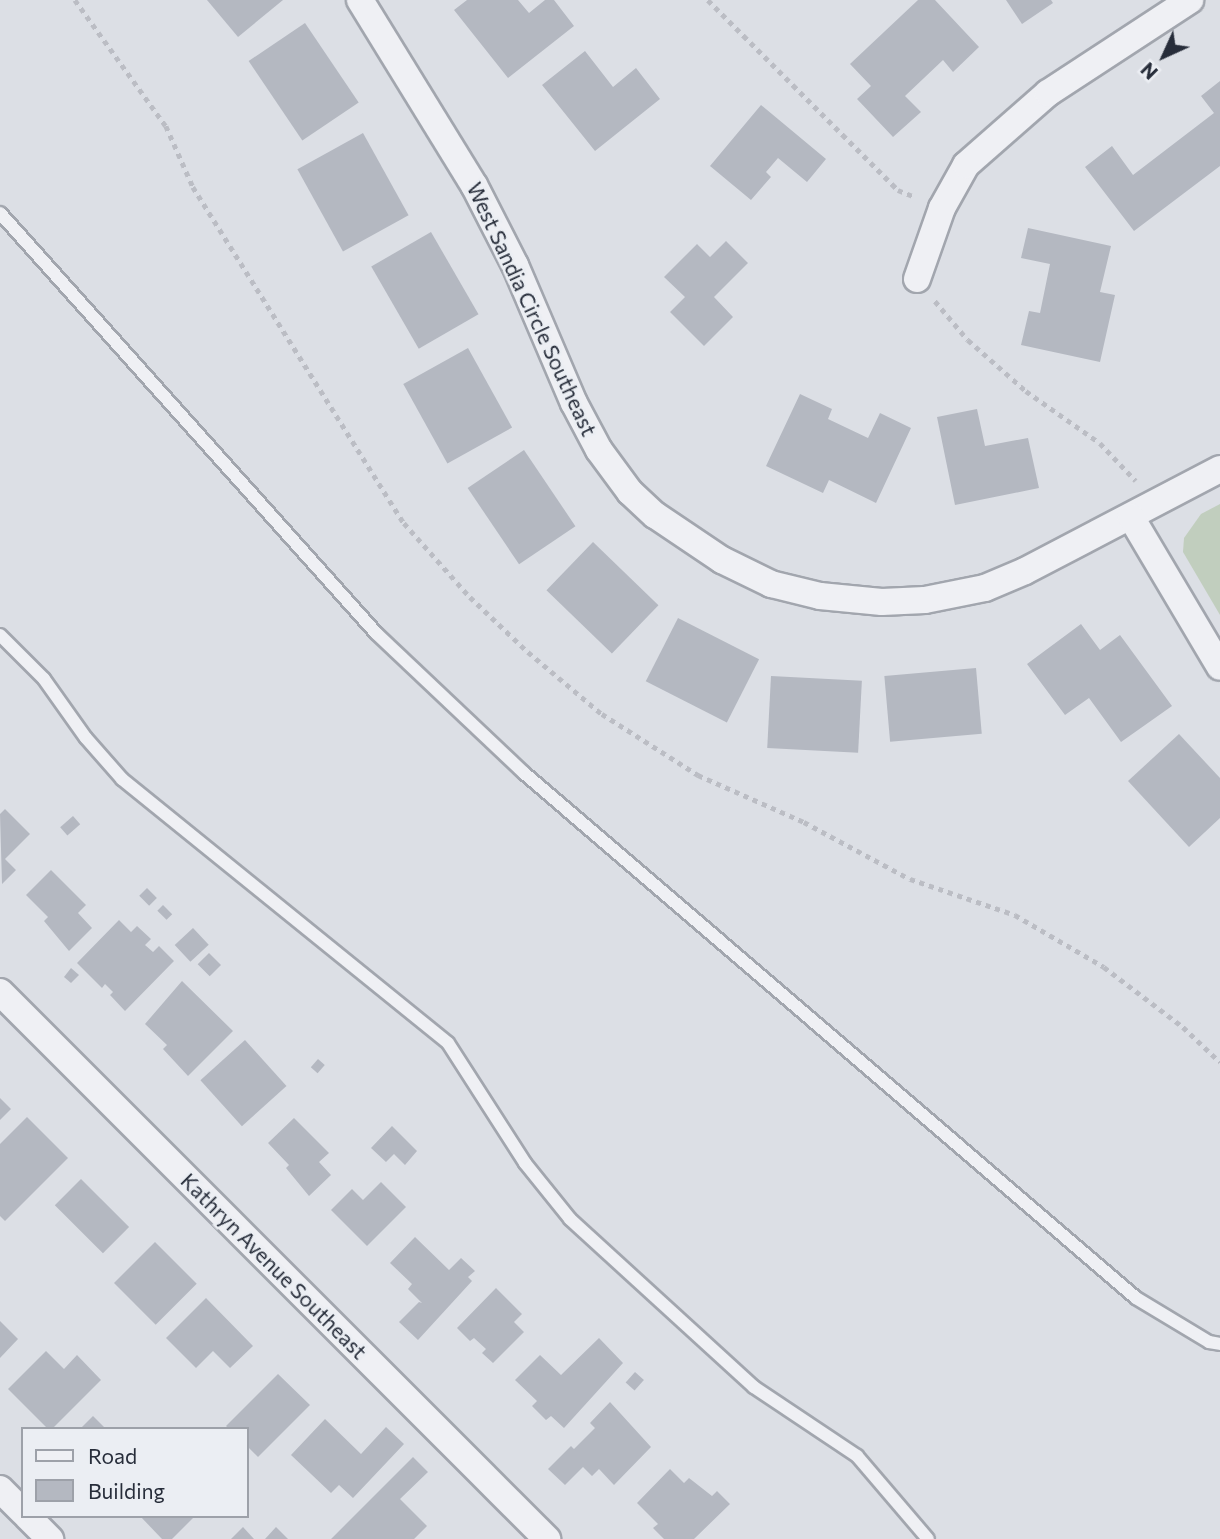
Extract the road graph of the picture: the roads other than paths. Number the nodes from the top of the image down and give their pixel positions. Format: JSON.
{"nodes":[{"id":1,"x":360,"y":0,"type":"edge"},
{"id":2,"x":1189,"y":0,"type":"edge"},
{"id":3,"x":0,"y":213,"type":"edge"},
{"id":4,"x":916,"y":279,"type":"road end"},
{"id":5,"x":1220,"y":469,"type":"edge"},
{"id":6,"x":1141,"y":511,"type":"junction"},
{"id":7,"x":0,"y":635,"type":"edge"},
{"id":8,"x":1220,"y":667,"type":"edge"},
{"id":9,"x":0,"y":992,"type":"edge"},
{"id":10,"x":1220,"y":1344,"type":"edge"},
{"id":11,"x":0,"y":1489,"type":"edge"},
{"id":12,"x":21,"y":1510,"type":"edge"},
{"id":13,"x":29,"y":1518,"type":"edge"},
{"id":14,"x":50,"y":1539,"type":"edge"},
{"id":15,"x":547,"y":1539,"type":"edge"},
{"id":16,"x":928,"y":1539,"type":"edge"}],
"edges":[{"from":1,"to":6,"type":"street","name":"West Sandia Circle Southeast"},
{"from":2,"to":4,"type":"street"},
{"from":3,"to":10,"type":"lane"},
{"from":5,"to":6,"type":"street","name":"West Sandia Circle Southeast"},
{"from":6,"to":8,"type":"street"},
{"from":7,"to":16,"type":"lane"},
{"from":9,"to":15,"type":"street","name":"Kathryn Avenue Southeast"},
{"from":11,"to":12,"type":"street"},
{"from":13,"to":14,"type":"street"}]}
